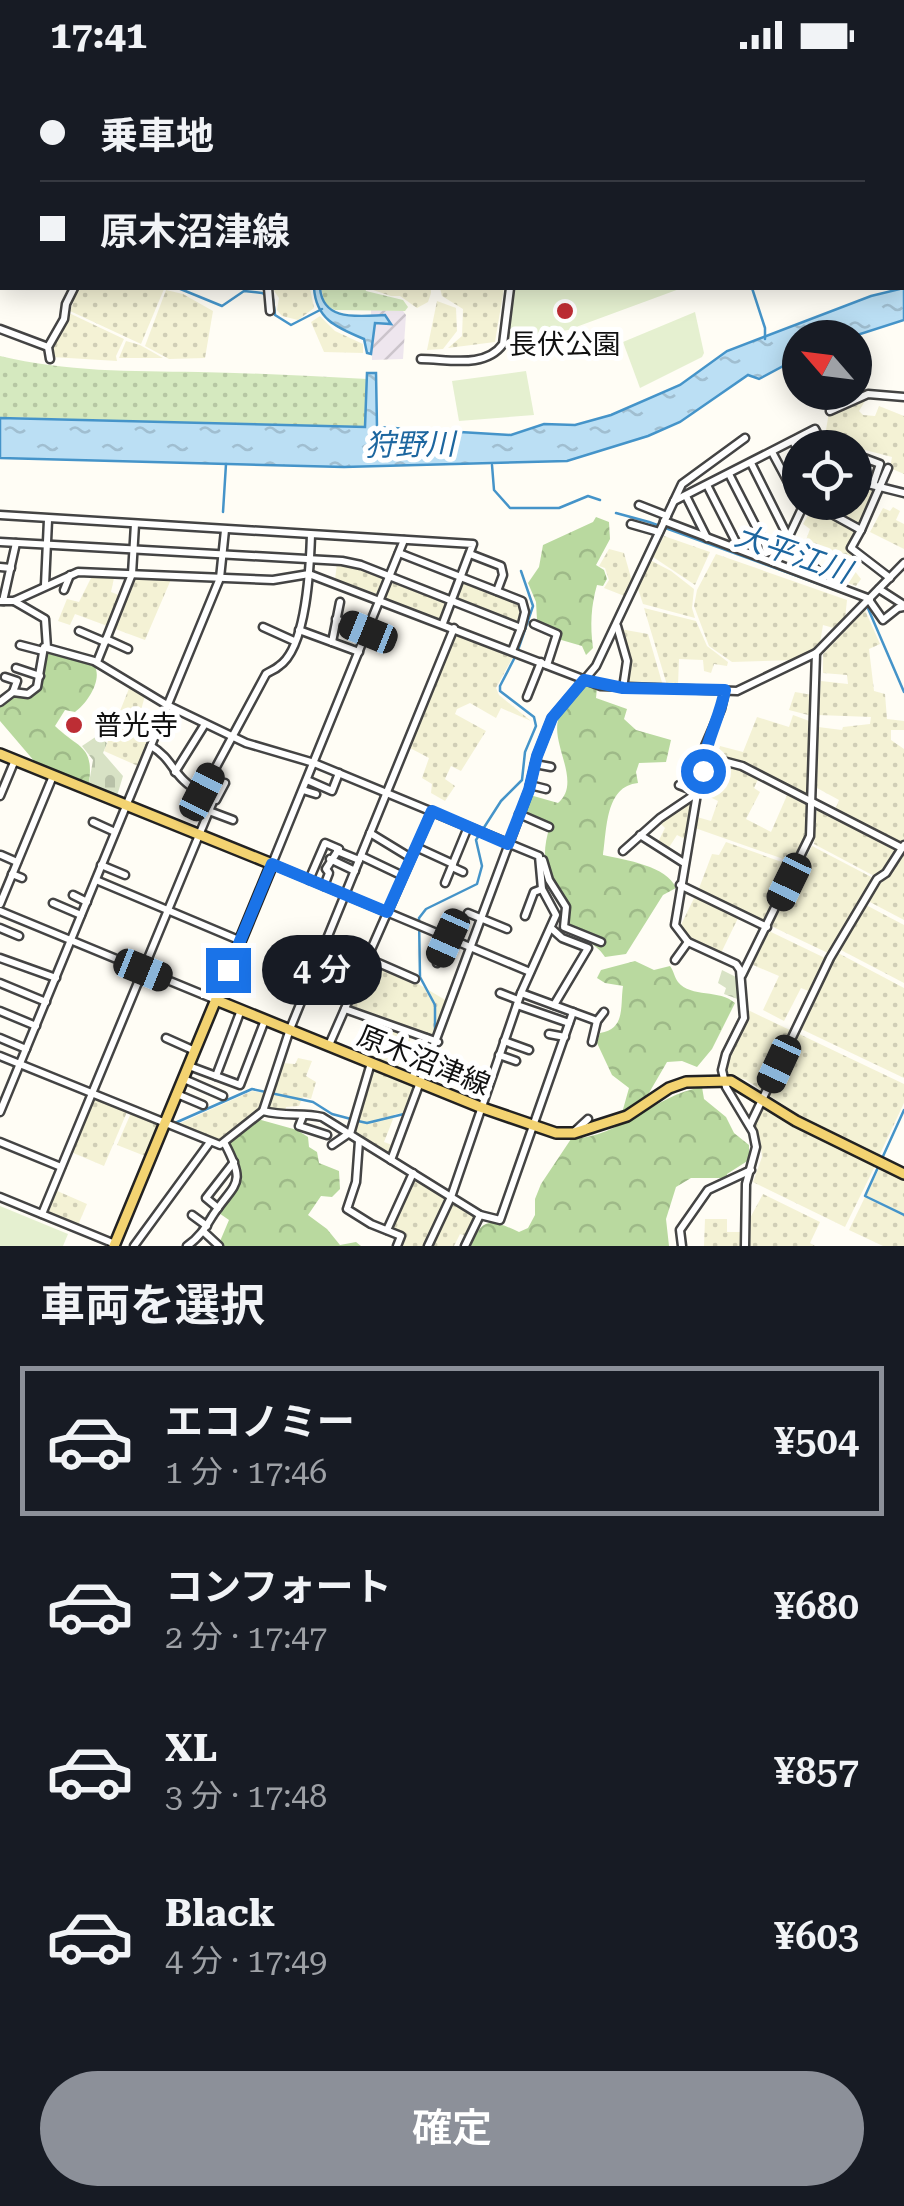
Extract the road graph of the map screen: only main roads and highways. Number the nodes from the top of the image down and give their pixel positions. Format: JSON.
{"nodes":[{"id":1,"x":0,"y":754,"type":"edge"},
{"id":2,"x":216,"y":1000,"type":"junction"},
{"id":3,"x":904,"y":1174,"type":"edge"},
{"id":4,"x":117,"y":1244,"type":"edge"}],
"edges":[{"from":1,"to":2,"type":"main road"},
{"from":2,"to":3,"type":"main road","name":"原木沼津線"},
{"from":2,"to":4,"type":"main road"}]}
